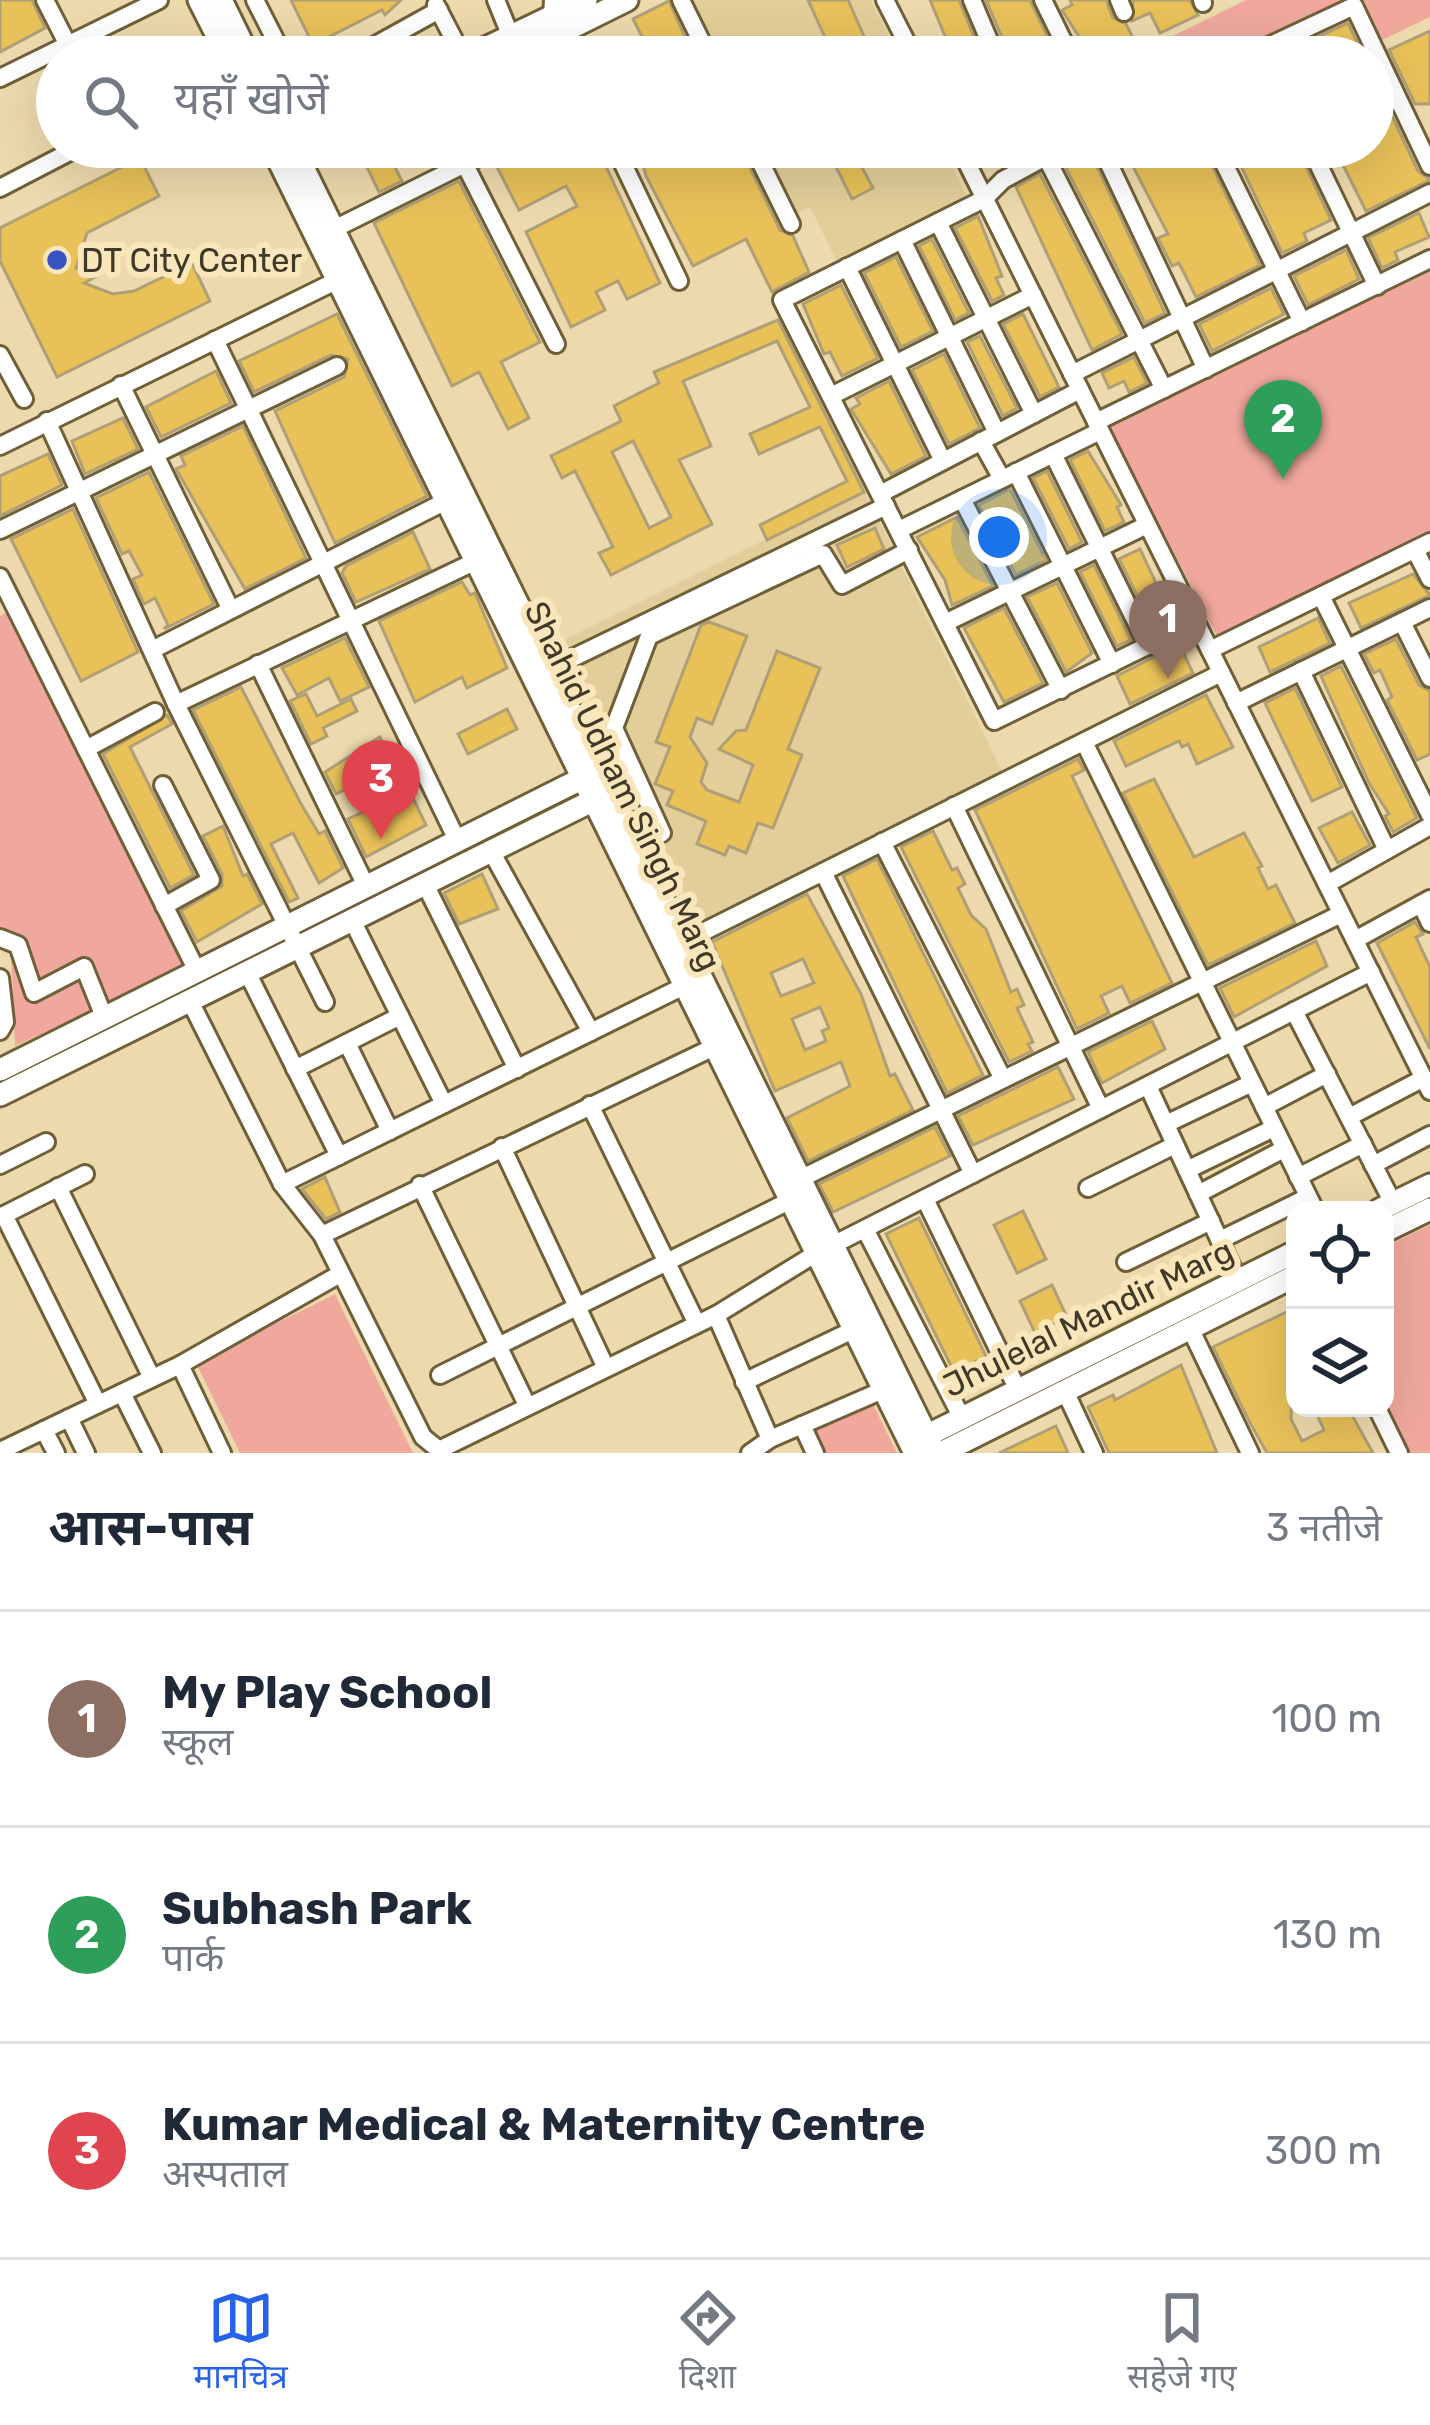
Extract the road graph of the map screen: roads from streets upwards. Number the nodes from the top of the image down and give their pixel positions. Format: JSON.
{"nodes":[{"id":1,"x":45,"y":0,"type":"edge"},
{"id":2,"x":160,"y":0,"type":"edge"},
{"id":3,"x":199,"y":0,"type":"edge"},
{"id":4,"x":220,"y":0,"type":"edge"},
{"id":5,"x":255,"y":0,"type":"edge"},
{"id":6,"x":496,"y":0,"type":"edge"},
{"id":7,"x":586,"y":0,"type":"edge"},
{"id":8,"x":627,"y":0,"type":"edge"},
{"id":9,"x":681,"y":0,"type":"edge"},
{"id":10,"x":885,"y":0,"type":"edge"},
{"id":11,"x":972,"y":0,"type":"edge"},
{"id":12,"x":1043,"y":0,"type":"edge"},
{"id":13,"x":436,"y":5,"type":"edge"},
{"id":14,"x":555,"y":16,"type":"edge"},
{"id":15,"x":63,"y":36,"type":"edge"},
{"id":16,"x":86,"y":36,"type":"edge"},
{"id":17,"x":217,"y":36,"type":"edge"},
{"id":18,"x":238,"y":36,"type":"edge"},
{"id":19,"x":273,"y":36,"type":"edge"},
{"id":20,"x":387,"y":36,"type":"edge"},
{"id":21,"x":453,"y":36,"type":"edge"},
{"id":22,"x":509,"y":36,"type":"edge"},
{"id":23,"x":530,"y":36,"type":"edge"},
{"id":24,"x":699,"y":36,"type":"edge"},
{"id":25,"x":903,"y":36,"type":"edge"},
{"id":26,"x":987,"y":36,"type":"edge"},
{"id":27,"x":1061,"y":36,"type":"edge"},
{"id":28,"x":1294,"y":36,"type":"edge"},
{"id":29,"x":1368,"y":36,"type":"edge"},
{"id":30,"x":36,"y":61,"type":"edge"},
{"id":31,"x":0,"y":78,"type":"edge"},
{"id":32,"x":1394,"y":90,"type":"edge"},
{"id":33,"x":1430,"y":166,"type":"edge"},
{"id":34,"x":39,"y":168,"type":"edge"},
{"id":35,"x":291,"y":168,"type":"edge"},
{"id":36,"x":293,"y":168,"type":"edge"},
{"id":37,"x":438,"y":168,"type":"edge"},
{"id":38,"x":467,"y":168,"type":"edge"},
{"id":39,"x":625,"y":168,"type":"edge"},
{"id":40,"x":763,"y":168,"type":"edge"},
{"id":41,"x":969,"y":168,"type":"edge"},
{"id":42,"x":1026,"y":168,"type":"edge"},
{"id":43,"x":1052,"y":168,"type":"edge"},
{"id":44,"x":1111,"y":168,"type":"edge"},
{"id":45,"x":1226,"y":168,"type":"edge"},
{"id":46,"x":1320,"y":168,"type":"edge"},
{"id":47,"x":0,"y":188,"type":"edge"},
{"id":48,"x":1430,"y":193,"type":"edge"},
{"id":49,"x":985,"y":199,"type":"junction"},
{"id":50,"x":938,"y":222,"type":"junction"},
{"id":51,"x":791,"y":224,"type":"dead end"},
{"id":52,"x":334,"y":229,"type":"junction"},
{"id":53,"x":1352,"y":232,"type":"junction"},
{"id":54,"x":902,"y":240,"type":"junction"},
{"id":55,"x":1430,"y":259,"type":"edge"},
{"id":56,"x":847,"y":267,"type":"junction"},
{"id":57,"x":1276,"y":271,"type":"junction"},
{"id":58,"x":346,"y":276,"type":"junction"},
{"id":59,"x":679,"y":281,"type":"dead end"},
{"id":60,"x":1377,"y":286,"type":"junction"},
{"id":61,"x":1033,"y":296,"type":"junction"},
{"id":62,"x":1183,"y":318,"type":"junction"},
{"id":63,"x":986,"y":319,"type":"junction"},
{"id":64,"x":1302,"y":322,"type":"junction"},
{"id":65,"x":949,"y":337,"type":"junction"},
{"id":66,"x":215,"y":340,"type":"junction"},
{"id":67,"x":1138,"y":340,"type":"junction"},
{"id":68,"x":556,"y":344,"type":"dead end"},
{"id":69,"x":0,"y":356,"type":"edge"},
{"id":70,"x":895,"y":363,"type":"junction"},
{"id":71,"x":337,"y":366,"type":"dead end"},
{"id":72,"x":1206,"y":368,"type":"junction"},
{"id":73,"x":1076,"y":382,"type":"junction"},
{"id":74,"x":121,"y":385,"type":"junction"},
{"id":75,"x":1164,"y":389,"type":"junction"},
{"id":76,"x":830,"y":395,"type":"junction"},
{"id":77,"x":24,"y":399,"type":"dead end"},
{"id":78,"x":248,"y":408,"type":"junction"},
{"id":79,"x":1034,"y":414,"type":"junction"},
{"id":80,"x":47,"y":422,"type":"junction"},
{"id":81,"x":1098,"y":426,"type":"junction"},
{"id":82,"x":989,"y":437,"type":"junction"},
{"id":83,"x":0,"y":446,"type":"edge"},
{"id":84,"x":155,"y":454,"type":"junction"},
{"id":85,"x":1053,"y":454,"type":"junction"},
{"id":86,"x":943,"y":461,"type":"junction"},
{"id":87,"x":1009,"y":475,"type":"junction"},
{"id":88,"x":81,"y":493,"type":"junction"},
{"id":89,"x":962,"y":499,"type":"junction"},
{"id":90,"x":883,"y":500,"type":"junction"},
{"id":91,"x":446,"y":501,"type":"junction"},
{"id":92,"x":1147,"y":525,"type":"junction"},
{"id":93,"x":0,"y":530,"type":"edge"},
{"id":94,"x":899,"y":530,"type":"junction"},
{"id":95,"x":1423,"y":546,"type":"edge"},
{"id":96,"x":1101,"y":547,"type":"junction"},
{"id":97,"x":909,"y":550,"type":"junction"},
{"id":98,"x":322,"y":562,"type":"junction"},
{"id":99,"x":476,"y":562,"type":"junction"},
{"id":100,"x":1063,"y":566,"type":"junction"},
{"id":101,"x":0,"y":578,"type":"edge"},
{"id":102,"x":1430,"y":579,"type":"edge"},
{"id":103,"x":1010,"y":591,"type":"junction"},
{"id":104,"x":1321,"y":596,"type":"junction"},
{"id":105,"x":230,"y":608,"type":"junction"},
{"id":106,"x":1430,"y":608,"type":"edge"},
{"id":107,"x":350,"y":619,"type":"junction"},
{"id":108,"x":1196,"y":622,"type":"junction"},
{"id":109,"x":1402,"y":622,"type":"junction"},
{"id":110,"x":945,"y":623,"type":"junction"},
{"id":111,"x":1148,"y":646,"type":"junction"},
{"id":112,"x":1347,"y":649,"type":"junction"},
{"id":113,"x":154,"y":650,"type":"junction"},
{"id":114,"x":1210,"y":650,"type":"junction"},
{"id":115,"x":257,"y":664,"type":"junction"},
{"id":116,"x":1112,"y":664,"type":"junction"},
{"id":117,"x":550,"y":669,"type":"junction"},
{"id":118,"x":1301,"y":671,"type":"junction"},
{"id":119,"x":1221,"y":673,"type":"junction"},
{"id":120,"x":1430,"y":678,"type":"edge"},
{"id":121,"x":1061,"y":690,"type":"junction"},
{"id":122,"x":1236,"y":703,"type":"junction"},
{"id":123,"x":176,"y":704,"type":"junction"},
{"id":124,"x":155,"y":712,"type":"dead end"},
{"id":125,"x":1084,"y":742,"type":"junction"},
{"id":126,"x":86,"y":749,"type":"junction"},
{"id":127,"x":591,"y":774,"type":"junction"},
{"id":128,"x":163,"y":785,"type":"dead end"},
{"id":129,"x":602,"y":796,"type":"junction"},
{"id":130,"x":954,"y":806,"type":"junction"},
{"id":131,"x":1430,"y":815,"type":"edge"},
{"id":132,"x":1430,"y":826,"type":"edge"},
{"id":133,"x":458,"y":842,"type":"junction"},
{"id":134,"x":882,"y":842,"type":"junction"},
{"id":135,"x":636,"y":846,"type":"junction"},
{"id":136,"x":1387,"y":850,"type":"junction"},
{"id":137,"x":491,"y":851,"type":"junction"},
{"id":138,"x":823,"y":872,"type":"junction"},
{"id":139,"x":424,"y":884,"type":"junction"},
{"id":140,"x":1327,"y":884,"type":"junction"},
{"id":141,"x":367,"y":888,"type":"junction"},
{"id":142,"x":1425,"y":902,"type":"edge"},
{"id":143,"x":164,"y":906,"type":"junction"},
{"id":144,"x":1341,"y":914,"type":"junction"},
{"id":145,"x":352,"y":920,"type":"junction"},
{"id":146,"x":1430,"y":923,"type":"edge"},
{"id":147,"x":0,"y":938,"type":"edge"},
{"id":148,"x":290,"y":939,"type":"junction"},
{"id":149,"x":1354,"y":940,"type":"junction"},
{"id":150,"x":683,"y":942,"type":"junction"},
{"id":151,"x":247,"y":972,"type":"junction"},
{"id":152,"x":1370,"y":972,"type":"junction"},
{"id":153,"x":198,"y":973,"type":"junction"},
{"id":154,"x":0,"y":978,"type":"edge"},
{"id":155,"x":1202,"y":982,"type":"junction"},
{"id":156,"x":684,"y":986,"type":"junction"},
{"id":157,"x":190,"y":1000,"type":"junction"},
{"id":158,"x":325,"y":1002,"type":"dead end"},
{"id":159,"x":1294,"y":1011,"type":"junction"},
{"id":160,"x":400,"y":1016,"type":"junction"},
{"id":161,"x":105,"y":1019,"type":"junction"},
{"id":162,"x":0,"y":1031,"type":"edge"},
{"id":163,"x":591,"y":1032,"type":"junction"},
{"id":164,"x":347,"y":1043,"type":"junction"},
{"id":165,"x":1232,"y":1043,"type":"junction"},
{"id":166,"x":1070,"y":1046,"type":"junction"},
{"id":167,"x":714,"y":1047,"type":"junction"},
{"id":168,"x":517,"y":1069,"type":"junction"},
{"id":169,"x":0,"y":1070,"type":"edge"},
{"id":170,"x":296,"y":1070,"type":"junction"},
{"id":171,"x":1327,"y":1074,"type":"junction"},
{"id":172,"x":1003,"y":1079,"type":"junction"},
{"id":173,"x":1252,"y":1083,"type":"junction"},
{"id":174,"x":1148,"y":1086,"type":"junction"},
{"id":175,"x":1428,"y":1087,"type":"edge"},
{"id":176,"x":0,"y":1095,"type":"edge"},
{"id":177,"x":444,"y":1104,"type":"junction"},
{"id":178,"x":590,"y":1105,"type":"junction"},
{"id":179,"x":1264,"y":1107,"type":"junction"},
{"id":180,"x":1101,"y":1109,"type":"junction"},
{"id":181,"x":940,"y":1110,"type":"junction"},
{"id":182,"x":1349,"y":1117,"type":"junction"},
{"id":183,"x":1166,"y":1124,"type":"junction"},
{"id":184,"x":1274,"y":1128,"type":"junction"},
{"id":185,"x":390,"y":1131,"type":"junction"},
{"id":186,"x":1430,"y":1135,"type":"edge"},
{"id":187,"x":46,"y":1142,"type":"dead end"},
{"id":188,"x":1363,"y":1144,"type":"junction"},
{"id":189,"x":1175,"y":1145,"type":"junction"},
{"id":190,"x":502,"y":1147,"type":"junction"},
{"id":191,"x":1285,"y":1149,"type":"junction"},
{"id":192,"x":339,"y":1156,"type":"junction"},
{"id":193,"x":0,"y":1165,"type":"edge"},
{"id":194,"x":1373,"y":1165,"type":"junction"},
{"id":195,"x":1187,"y":1170,"type":"junction"},
{"id":196,"x":85,"y":1174,"type":"dead end"},
{"id":197,"x":973,"y":1174,"type":"junction"},
{"id":198,"x":1298,"y":1177,"type":"junction"},
{"id":199,"x":800,"y":1178,"type":"junction"},
{"id":200,"x":282,"y":1184,"type":"junction"},
{"id":201,"x":420,"y":1185,"type":"junction"},
{"id":202,"x":1430,"y":1185,"type":"edge"},
{"id":203,"x":58,"y":1187,"type":"junction"},
{"id":204,"x":1088,"y":1188,"type":"dead end"},
{"id":205,"x":1198,"y":1194,"type":"junction"},
{"id":206,"x":925,"y":1198,"type":"junction"},
{"id":207,"x":789,"y":1201,"type":"junction"},
{"id":208,"x":1310,"y":1201,"type":"edge"},
{"id":209,"x":1384,"y":1201,"type":"edge"},
{"id":210,"x":1394,"y":1202,"type":"edge"},
{"id":211,"x":1430,"y":1209,"type":"edge"},
{"id":212,"x":1286,"y":1213,"type":"edge"},
{"id":213,"x":2,"y":1216,"type":"edge"},
{"id":214,"x":1211,"y":1221,"type":"junction"},
{"id":215,"x":1394,"y":1227,"type":"edge"},
{"id":216,"x":865,"y":1229,"type":"junction"},
{"id":217,"x":322,"y":1235,"type":"junction"},
{"id":218,"x":1220,"y":1240,"type":"junction"},
{"id":219,"x":824,"y":1250,"type":"junction"},
{"id":220,"x":1286,"y":1256,"type":"edge"},
{"id":221,"x":669,"y":1261,"type":"junction"},
{"id":222,"x":1126,"y":1262,"type":"dead end"},
{"id":223,"x":340,"y":1274,"type":"junction"},
{"id":224,"x":1238,"y":1280,"type":"junction"},
{"id":225,"x":1286,"y":1280,"type":"edge"},
{"id":226,"x":579,"y":1306,"type":"junction"},
{"id":227,"x":716,"y":1315,"type":"junction"},
{"id":228,"x":696,"y":1322,"type":"junction"},
{"id":229,"x":1190,"y":1328,"type":"junction"},
{"id":230,"x":853,"y":1330,"type":"junction"},
{"id":231,"x":500,"y":1346,"type":"junction"},
{"id":232,"x":180,"y":1365,"type":"junction"},
{"id":233,"x":607,"y":1368,"type":"junction"},
{"id":234,"x":440,"y":1375,"type":"dead end"},
{"id":235,"x":152,"y":1378,"type":"junction"},
{"id":236,"x":744,"y":1382,"type":"junction"},
{"id":237,"x":883,"y":1390,"type":"junction"},
{"id":238,"x":1018,"y":1390,"type":"junction"},
{"id":239,"x":1064,"y":1391,"type":"junction"},
{"id":240,"x":122,"y":1393,"type":"junction"},
{"id":241,"x":98,"y":1404,"type":"junction"},
{"id":242,"x":527,"y":1405,"type":"junction"},
{"id":243,"x":1381,"y":1417,"type":"edge"},
{"id":244,"x":69,"y":1418,"type":"junction"},
{"id":245,"x":962,"y":1418,"type":"junction"},
{"id":246,"x":802,"y":1425,"type":"junction"},
{"id":247,"x":44,"y":1430,"type":"junction"},
{"id":248,"x":770,"y":1439,"type":"junction"},
{"id":249,"x":1,"y":1448,"type":"edge"},
{"id":250,"x":925,"y":1448,"type":"edge"},
{"id":251,"x":56,"y":1453,"type":"edge"},
{"id":252,"x":86,"y":1453,"type":"edge"},
{"id":253,"x":152,"y":1453,"type":"edge"},
{"id":254,"x":221,"y":1453,"type":"edge"},
{"id":255,"x":750,"y":1453,"type":"edge"},
{"id":256,"x":815,"y":1453,"type":"edge"},
{"id":257,"x":1094,"y":1453,"type":"edge"},
{"id":258,"x":1250,"y":1453,"type":"edge"},
{"id":259,"x":1399,"y":1453,"type":"edge"}],
"edges":[{"from":1,"to":15,"type":"street"},
{"from":2,"to":16,"type":"street"},
{"from":3,"to":17,"type":"street"},
{"from":4,"to":18,"type":"street"},
{"from":5,"to":19,"type":"street"},
{"from":6,"to":22,"type":"street"},
{"from":7,"to":14,"type":"street"},
{"from":8,"to":14,"type":"street"},
{"from":9,"to":24,"type":"street"},
{"from":10,"to":25,"type":"street"},
{"from":11,"to":26,"type":"street"},
{"from":12,"to":27,"type":"street"},
{"from":13,"to":20,"type":"street"},
{"from":13,"to":21,"type":"street"},
{"from":14,"to":23,"type":"street"},
{"from":28,"to":29,"type":"street"},
{"from":30,"to":31,"type":"street"},
{"from":32,"to":33,"type":"street"},
{"from":34,"to":47,"type":"street"},
{"from":35,"to":58,"type":"street","name":"Shahid Udham Singh Marg"},
{"from":36,"to":52,"type":"street","name":"Shahid Udham Singh Marg"},
{"from":37,"to":52,"type":"street"},
{"from":38,"to":68,"type":"street"},
{"from":39,"to":59,"type":"street"},
{"from":40,"to":51,"type":"street"},
{"from":41,"to":49,"type":"street"},
{"from":42,"to":49,"type":"street"},
{"from":43,"to":67,"type":"street"},
{"from":44,"to":62,"type":"street"},
{"from":45,"to":57,"type":"street"},
{"from":46,"to":53,"type":"street"},
{"from":48,"to":53,"type":"street"},
{"from":49,"to":50,"type":"street"},
{"from":49,"to":61,"type":"street"},
{"from":50,"to":54,"type":"street"},
{"from":50,"to":63,"type":"street"},
{"from":52,"to":58,"type":"street","name":"Shahid Udham Singh Marg"},
{"from":53,"to":57,"type":"street"},
{"from":53,"to":60,"type":"street"},
{"from":54,"to":56,"type":"street"},
{"from":54,"to":65,"type":"street"},
{"from":55,"to":60,"type":"street"},
{"from":56,"to":70,"type":"street"},
{"from":56,"to":76,"type":"street"},
{"from":57,"to":62,"type":"street"},
{"from":57,"to":64,"type":"street"},
{"from":58,"to":66,"type":"street"},
{"from":58,"to":91,"type":"street","name":"Shahid Udham Singh Marg"},
{"from":58,"to":117,"type":"street","name":"Shahid Udham Singh Marg"},
{"from":60,"to":64,"type":"street"},
{"from":61,"to":63,"type":"street"},
{"from":61,"to":73,"type":"street"},
{"from":62,"to":67,"type":"street"},
{"from":62,"to":72,"type":"street"},
{"from":63,"to":65,"type":"street"},
{"from":63,"to":79,"type":"street"},
{"from":64,"to":72,"type":"street"},
{"from":65,"to":70,"type":"street"},
{"from":65,"to":82,"type":"street"},
{"from":66,"to":74,"type":"street"},
{"from":66,"to":78,"type":"street"},
{"from":67,"to":73,"type":"street"},
{"from":67,"to":75,"type":"street"},
{"from":69,"to":77,"type":"street"},
{"from":70,"to":76,"type":"street"},
{"from":70,"to":86,"type":"street"},
{"from":71,"to":78,"type":"street"},
{"from":72,"to":75,"type":"street"},
{"from":73,"to":79,"type":"street"},
{"from":73,"to":81,"type":"street"},
{"from":74,"to":80,"type":"street"},
{"from":74,"to":84,"type":"street"},
{"from":75,"to":81,"type":"street"},
{"from":76,"to":90,"type":"street"},
{"from":78,"to":84,"type":"street"},
{"from":78,"to":98,"type":"street"},
{"from":79,"to":82,"type":"street"},
{"from":80,"to":83,"type":"street"},
{"from":80,"to":88,"type":"street"},
{"from":81,"to":85,"type":"street"},
{"from":81,"to":92,"type":"street"},
{"from":82,"to":86,"type":"street"},
{"from":82,"to":87,"type":"street"},
{"from":84,"to":88,"type":"street"},
{"from":84,"to":105,"type":"street"},
{"from":85,"to":87,"type":"street"},
{"from":85,"to":96,"type":"street"},
{"from":86,"to":90,"type":"street"},
{"from":87,"to":89,"type":"street"},
{"from":87,"to":100,"type":"street"},
{"from":88,"to":93,"type":"street"},
{"from":88,"to":113,"type":"street"},
{"from":89,"to":94,"type":"street"},
{"from":89,"to":103,"type":"street"},
{"from":90,"to":94,"type":"street"},
{"from":90,"to":117,"type":"street"},
{"from":91,"to":98,"type":"street"},
{"from":91,"to":99,"type":"street","name":"Shahid Udham Singh Marg"},
{"from":92,"to":96,"type":"street"},
{"from":92,"to":108,"type":"street"},
{"from":94,"to":97,"type":"street"},
{"from":95,"to":102,"type":"street"},
{"from":95,"to":104,"type":"street"},
{"from":96,"to":100,"type":"street"},
{"from":96,"to":111,"type":"street"},
{"from":97,"to":110,"type":"street"},
{"from":97,"to":135,"type":"street"},
{"from":98,"to":105,"type":"street"},
{"from":98,"to":107,"type":"street"},
{"from":99,"to":107,"type":"street"},
{"from":99,"to":127,"type":"street","name":"Shahid Udham Singh Marg"},
{"from":100,"to":103,"type":"street"},
{"from":100,"to":116,"type":"street"},
{"from":101,"to":126,"type":"street"},
{"from":103,"to":110,"type":"street"},
{"from":103,"to":121,"type":"street"},
{"from":104,"to":112,"type":"street"},
{"from":104,"to":114,"type":"street"},
{"from":105,"to":113,"type":"street"},
{"from":106,"to":109,"type":"street"},
{"from":107,"to":115,"type":"street"},
{"from":107,"to":133,"type":"street"},
{"from":108,"to":111,"type":"street"},
{"from":108,"to":114,"type":"street"},
{"from":109,"to":112,"type":"street"},
{"from":109,"to":120,"type":"street"},
{"from":110,"to":121,"type":"street"},
{"from":111,"to":116,"type":"street"},
{"from":112,"to":118,"type":"street"},
{"from":112,"to":131,"type":"street"},
{"from":113,"to":123,"type":"street"},
{"from":114,"to":119,"type":"street"},
{"from":115,"to":123,"type":"street"},
{"from":115,"to":141,"type":"street"},
{"from":116,"to":121,"type":"street"},
{"from":117,"to":127,"type":"street","name":"Shahid Udham Singh Marg"},
{"from":118,"to":122,"type":"street"},
{"from":118,"to":136,"type":"street"},
{"from":119,"to":122,"type":"street"},
{"from":119,"to":125,"type":"street"},
{"from":122,"to":140,"type":"street"},
{"from":123,"to":148,"type":"street"},
{"from":124,"to":126,"type":"street"},
{"from":125,"to":130,"type":"street"},
{"from":125,"to":155,"type":"street"},
{"from":126,"to":143,"type":"street"},
{"from":127,"to":129,"type":"street","name":"Shahid Udham Singh Marg"},
{"from":127,"to":133,"type":"street"},
{"from":128,"to":143,"type":"street"},
{"from":129,"to":135,"type":"street","name":"Shahid Udham Singh Marg"},
{"from":129,"to":137,"type":"street"},
{"from":129,"to":156,"type":"street","name":"Shahid Udham Singh Marg"},
{"from":130,"to":134,"type":"street"},
{"from":130,"to":166,"type":"street"},
{"from":132,"to":136,"type":"street"},
{"from":133,"to":141,"type":"street"},
{"from":134,"to":138,"type":"street"},
{"from":134,"to":172,"type":"street"},
{"from":135,"to":150,"type":"street","name":"Shahid Udham Singh Marg"},
{"from":136,"to":140,"type":"street"},
{"from":137,"to":139,"type":"street"},
{"from":137,"to":163,"type":"street"},
{"from":138,"to":150,"type":"street"},
{"from":138,"to":181,"type":"street"},
{"from":139,"to":145,"type":"street"},
{"from":139,"to":168,"type":"street"},
{"from":140,"to":144,"type":"street"},
{"from":141,"to":148,"type":"street"},
{"from":142,"to":146,"type":"street"},
{"from":142,"to":149,"type":"street"},
{"from":143,"to":153,"type":"street"},
{"from":144,"to":149,"type":"street"},
{"from":144,"to":155,"type":"street"},
{"from":145,"to":148,"type":"street"},
{"from":145,"to":160,"type":"street"},
{"from":147,"to":161,"type":"street"},
{"from":148,"to":151,"type":"street"},
{"from":148,"to":153,"type":"street"},
{"from":148,"to":158,"type":"street"},
{"from":149,"to":152,"type":"street"},
{"from":150,"to":199,"type":"street","name":"Shahid Udham Singh Marg"},
{"from":151,"to":157,"type":"street"},
{"from":151,"to":170,"type":"street"},
{"from":152,"to":159,"type":"street"},
{"from":152,"to":175,"type":"street"},
{"from":153,"to":161,"type":"street"},
{"from":154,"to":162,"type":"street"},
{"from":155,"to":165,"type":"street"},
{"from":155,"to":166,"type":"street"},
{"from":156,"to":163,"type":"street"},
{"from":156,"to":167,"type":"street","name":"Shahid Udham Singh Marg"},
{"from":157,"to":176,"type":"street"},
{"from":157,"to":200,"type":"street"},
{"from":159,"to":165,"type":"street"},
{"from":159,"to":171,"type":"street"},
{"from":160,"to":164,"type":"street"},
{"from":160,"to":177,"type":"street"},
{"from":161,"to":169,"type":"street"},
{"from":163,"to":168,"type":"street"},
{"from":164,"to":170,"type":"street"},
{"from":164,"to":185,"type":"street"},
{"from":165,"to":173,"type":"street"},
{"from":165,"to":174,"type":"street"},
{"from":166,"to":172,"type":"street"},
{"from":166,"to":180,"type":"street"},
{"from":167,"to":178,"type":"street"},
{"from":167,"to":207,"type":"street","name":"Shahid Udham Singh Marg"},
{"from":168,"to":177,"type":"street"},
{"from":170,"to":192,"type":"street"},
{"from":171,"to":179,"type":"street"},
{"from":171,"to":182,"type":"street"},
{"from":172,"to":181,"type":"street"},
{"from":173,"to":179,"type":"street"},
{"from":173,"to":183,"type":"street"},
{"from":174,"to":180,"type":"street"},
{"from":174,"to":183,"type":"street"},
{"from":175,"to":182,"type":"street"},
{"from":177,"to":185,"type":"street"},
{"from":178,"to":190,"type":"street"},
{"from":178,"to":221,"type":"street"},
{"from":179,"to":184,"type":"street"},
{"from":180,"to":197,"type":"street"},
{"from":181,"to":197,"type":"street"},
{"from":181,"to":199,"type":"street"},
{"from":182,"to":188,"type":"street"},
{"from":183,"to":189,"type":"street"},
{"from":184,"to":191,"type":"street"},
{"from":184,"to":195,"type":"street"},
{"from":185,"to":192,"type":"street"},
{"from":186,"to":194,"type":"street"},
{"from":187,"to":193,"type":"street"},
{"from":188,"to":194,"type":"street"},
{"from":188,"to":198,"type":"street"},
{"from":189,"to":195,"type":"street"},
{"from":189,"to":204,"type":"street"},
{"from":190,"to":201,"type":"street"},
{"from":190,"to":226,"type":"street"},
{"from":191,"to":198,"type":"street"},
{"from":191,"to":205,"type":"street"},
{"from":192,"to":200,"type":"street"},
{"from":194,"to":209,"type":"street"},
{"from":195,"to":205,"type":"street"},
{"from":196,"to":203,"type":"street"},
{"from":197,"to":206,"type":"street"},
{"from":198,"to":208,"type":"street"},
{"from":199,"to":219,"type":"street","name":"Shahid Udham Singh Marg"},
{"from":200,"to":217,"type":"street"},
{"from":201,"to":217,"type":"street"},
{"from":201,"to":231,"type":"street"},
{"from":202,"to":210,"type":"street"},
{"from":203,"to":213,"type":"street"},
{"from":203,"to":235,"type":"street"},
{"from":205,"to":214,"type":"street"},
{"from":206,"to":216,"type":"street"},
{"from":206,"to":238,"type":"street"},
{"from":207,"to":219,"type":"street","name":"Shahid Udham Singh Marg"},
{"from":207,"to":221,"type":"street"},
{"from":211,"to":215,"type":"street"},
{"from":212,"to":218,"type":"street"},
{"from":213,"to":241,"type":"street"},
{"from":214,"to":218,"type":"street"},
{"from":214,"to":222,"type":"street"},
{"from":216,"to":219,"type":"street"},
{"from":216,"to":245,"type":"street"},
{"from":217,"to":223,"type":"street"},
{"from":218,"to":224,"type":"street"},
{"from":219,"to":227,"type":"street"},
{"from":219,"to":230,"type":"street","name":"Shahid Udham Singh Marg"},
{"from":219,"to":250,"type":"street","name":"Shahid Udham Singh Marg"},
{"from":220,"to":224,"type":"street","name":"Jhulelal Mandir Marg"},
{"from":221,"to":226,"type":"street"},
{"from":221,"to":228,"type":"street"},
{"from":223,"to":232,"type":"street"},
{"from":223,"to":242,"type":"street"},
{"from":224,"to":238,"type":"street","name":"Jhulelal Mandir Marg"},
{"from":225,"to":229,"type":"street","name":"Jhulelal Mandir Marg"},
{"from":226,"to":231,"type":"street"},
{"from":226,"to":233,"type":"street"},
{"from":227,"to":228,"type":"street"},
{"from":227,"to":236,"type":"street"},
{"from":228,"to":233,"type":"street"},
{"from":229,"to":239,"type":"street","name":"Jhulelal Mandir Marg"},
{"from":229,"to":258,"type":"street"},
{"from":230,"to":236,"type":"street"},
{"from":230,"to":237,"type":"street","name":"Shahid Udham Singh Marg"},
{"from":231,"to":234,"type":"street"},
{"from":231,"to":242,"type":"street"},
{"from":232,"to":235,"type":"street"},
{"from":232,"to":254,"type":"street"},
{"from":233,"to":242,"type":"street"},
{"from":235,"to":240,"type":"street"},
{"from":236,"to":248,"type":"street"},
{"from":237,"to":246,"type":"street"},
{"from":237,"to":250,"type":"street","name":"Shahid Udham Singh Marg"},
{"from":238,"to":245,"type":"street","name":"Jhulelal Mandir Marg"},
{"from":239,"to":250,"type":"street","name":"Jhulelal Mandir Marg"},
{"from":239,"to":257,"type":"street"},
{"from":240,"to":241,"type":"street"},
{"from":240,"to":253,"type":"street"},
{"from":241,"to":244,"type":"street"},
{"from":243,"to":259,"type":"street"},
{"from":244,"to":247,"type":"street"},
{"from":244,"to":252,"type":"street"},
{"from":245,"to":250,"type":"street","name":"Jhulelal Mandir Marg"},
{"from":246,"to":248,"type":"street"},
{"from":246,"to":256,"type":"street"},
{"from":247,"to":249,"type":"street"},
{"from":247,"to":251,"type":"street"},
{"from":248,"to":255,"type":"street"}]}
